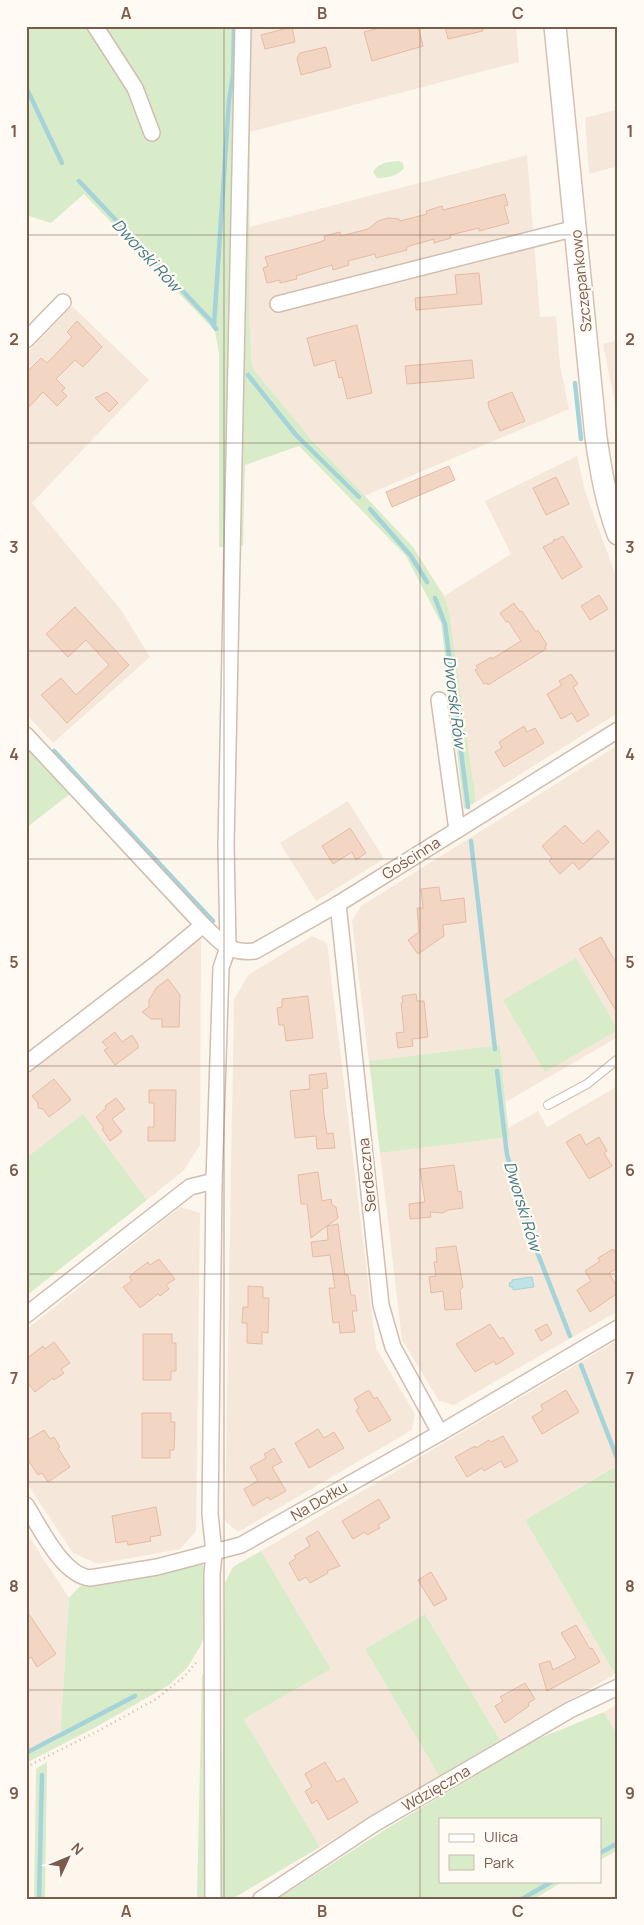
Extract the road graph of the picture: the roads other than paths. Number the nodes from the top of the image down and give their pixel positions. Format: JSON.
{"nodes":[{"id":1,"x":95,"y":26,"type":"edge"},
{"id":2,"x":243,"y":26,"type":"edge"},
{"id":3,"x":555,"y":26,"type":"edge"},
{"id":4,"x":152,"y":133,"type":"dead end"},
{"id":5,"x":576,"y":228,"type":"junction"},
{"id":6,"x":63,"y":302,"type":"dead end"},
{"id":7,"x":278,"y":304,"type":"dead end"},
{"id":8,"x":26,"y":340,"type":"edge"},
{"id":9,"x":618,"y":534,"type":"edge"},
{"id":10,"x":438,"y":700,"type":"dead end"},
{"id":11,"x":618,"y":730,"type":"edge"},
{"id":12,"x":26,"y":735,"type":"edge"},
{"id":13,"x":456,"y":830,"type":"junction"},
{"id":14,"x":338,"y":904,"type":"junction"},
{"id":15,"x":203,"y":924,"type":"junction"},
{"id":16,"x":228,"y":948,"type":"junction"},
{"id":17,"x":618,"y":1060,"type":"edge"},
{"id":18,"x":26,"y":1064,"type":"edge"},
{"id":19,"x":548,"y":1105,"type":"dead end"},
{"id":20,"x":214,"y":1181,"type":"junction"},
{"id":21,"x":26,"y":1315,"type":"edge"},
{"id":22,"x":618,"y":1328,"type":"edge"},
{"id":23,"x":440,"y":1433,"type":"junction"},
{"id":24,"x":26,"y":1504,"type":"edge"},
{"id":25,"x":214,"y":1553,"type":"junction"},
{"id":26,"x":618,"y":1687,"type":"edge"},
{"id":27,"x":213,"y":1899,"type":"edge"},
{"id":28,"x":261,"y":1899,"type":"edge"}],
"edges":[{"from":1,"to":4,"type":"street"},
{"from":2,"to":16,"type":"street"},
{"from":3,"to":5,"type":"street","name":"Szczepankowo"},
{"from":5,"to":7,"type":"street"},
{"from":5,"to":9,"type":"street","name":"Szczepankowo"},
{"from":6,"to":8,"type":"street"},
{"from":10,"to":13,"type":"street"},
{"from":11,"to":13,"type":"street","name":"Gościnna"},
{"from":12,"to":15,"type":"street"},
{"from":13,"to":14,"type":"street","name":"Gościnna"},
{"from":14,"to":16,"type":"street","name":"Gościnna"},
{"from":14,"to":23,"type":"street","name":"Serdeczna"},
{"from":15,"to":16,"type":"street"},
{"from":15,"to":18,"type":"street"},
{"from":16,"to":20,"type":"street"},
{"from":17,"to":19,"type":"lane"},
{"from":20,"to":21,"type":"street"},
{"from":20,"to":25,"type":"street"},
{"from":22,"to":23,"type":"street","name":"Na Dołku"},
{"from":23,"to":25,"type":"street","name":"Na Dołku"},
{"from":24,"to":25,"type":"street","name":"Na Dołku"},
{"from":25,"to":27,"type":"street"},
{"from":26,"to":28,"type":"street","name":"Wdzięczna"}]}
